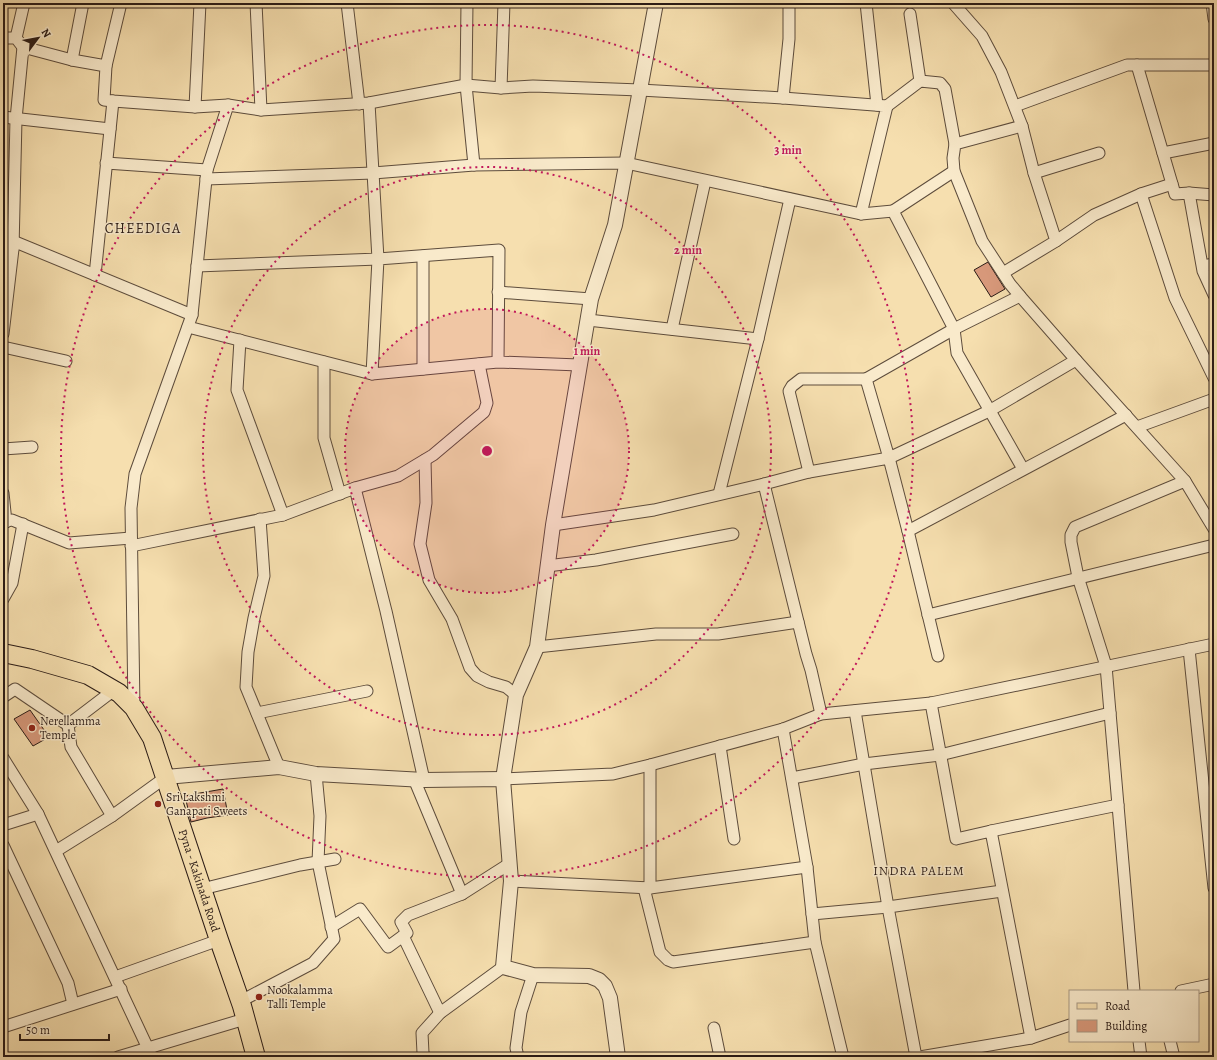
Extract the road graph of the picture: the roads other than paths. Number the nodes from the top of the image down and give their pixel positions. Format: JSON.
{"nodes":[{"id":1,"x":24,"y":3,"type":"edge"},
{"id":2,"x":83,"y":3,"type":"edge"},
{"id":3,"x":120,"y":3,"type":"edge"},
{"id":4,"x":200,"y":3,"type":"edge"},
{"id":5,"x":256,"y":3,"type":"edge"},
{"id":6,"x":347,"y":3,"type":"edge"},
{"id":7,"x":467,"y":3,"type":"edge"},
{"id":8,"x":504,"y":3,"type":"edge"},
{"id":9,"x":656,"y":3,"type":"edge"},
{"id":10,"x":789,"y":3,"type":"edge"},
{"id":11,"x":866,"y":3,"type":"edge"},
{"id":12,"x":953,"y":3,"type":"edge"},
{"id":13,"x":1212,"y":3,"type":"edge"},
{"id":14,"x":910,"y":14,"type":"dead end"},
{"id":15,"x":1214,"y":19,"type":"edge"},
{"id":16,"x":3,"y":38,"type":"edge"},
{"id":17,"x":19,"y":43,"type":"junction"},
{"id":18,"x":72,"y":60,"type":"junction"},
{"id":19,"x":1137,"y":65,"type":"junction"},
{"id":20,"x":1214,"y":65,"type":"edge"},
{"id":21,"x":106,"y":66,"type":"junction"},
{"id":22,"x":920,"y":81,"type":"junction"},
{"id":23,"x":466,"y":85,"type":"junction"},
{"id":24,"x":501,"y":88,"type":"junction"},
{"id":25,"x":640,"y":90,"type":"junction"},
{"id":26,"x":783,"y":98,"type":"junction"},
{"id":27,"x":113,"y":101,"type":"junction"},
{"id":28,"x":364,"y":104,"type":"junction"},
{"id":29,"x":228,"y":105,"type":"junction"},
{"id":30,"x":882,"y":105,"type":"junction"},
{"id":31,"x":1015,"y":106,"type":"junction"},
{"id":32,"x":195,"y":107,"type":"junction"},
{"id":33,"x":260,"y":110,"type":"junction"},
{"id":34,"x":3,"y":117,"type":"edge"},
{"id":35,"x":16,"y":119,"type":"junction"},
{"id":36,"x":1022,"y":126,"type":"junction"},
{"id":37,"x":110,"y":129,"type":"junction"},
{"id":38,"x":1214,"y":143,"type":"edge"},
{"id":39,"x":955,"y":144,"type":"junction"},
{"id":40,"x":1099,"y":153,"type":"dead end"},
{"id":41,"x":1163,"y":153,"type":"junction"},
{"id":42,"x":106,"y":164,"type":"junction"},
{"id":43,"x":626,"y":164,"type":"junction"},
{"id":44,"x":474,"y":166,"type":"junction"},
{"id":45,"x":954,"y":171,"type":"junction"},
{"id":46,"x":373,"y":173,"type":"junction"},
{"id":47,"x":1034,"y":173,"type":"junction"},
{"id":48,"x":207,"y":175,"type":"junction"},
{"id":49,"x":706,"y":181,"type":"junction"},
{"id":50,"x":1172,"y":184,"type":"junction"},
{"id":51,"x":1189,"y":193,"type":"junction"},
{"id":52,"x":1141,"y":194,"type":"junction"},
{"id":53,"x":1214,"y":195,"type":"edge"},
{"id":54,"x":790,"y":199,"type":"junction"},
{"id":55,"x":893,"y":211,"type":"junction"},
{"id":56,"x":861,"y":214,"type":"junction"},
{"id":57,"x":1056,"y":241,"type":"junction"},
{"id":58,"x":10,"y":246,"type":"edge"},
{"id":59,"x":423,"y":256,"type":"junction"},
{"id":60,"x":378,"y":259,"type":"junction"},
{"id":61,"x":1214,"y":264,"type":"edge"},
{"id":62,"x":197,"y":266,"type":"junction"},
{"id":63,"x":1202,"y":266,"type":"junction"},
{"id":64,"x":1003,"y":273,"type":"junction"},
{"id":65,"x":95,"y":275,"type":"junction"},
{"id":66,"x":498,"y":292,"type":"junction"},
{"id":67,"x":1214,"y":295,"type":"edge"},
{"id":68,"x":1020,"y":296,"type":"junction"},
{"id":69,"x":591,"y":299,"type":"junction"},
{"id":70,"x":192,"y":316,"type":"junction"},
{"id":71,"x":588,"y":320,"type":"junction"},
{"id":72,"x":188,"y":327,"type":"junction"},
{"id":73,"x":672,"y":329,"type":"junction"},
{"id":74,"x":954,"y":329,"type":"junction"},
{"id":75,"x":3,"y":334,"type":"edge"},
{"id":76,"x":758,"y":339,"type":"junction"},
{"id":77,"x":240,"y":340,"type":"junction"},
{"id":78,"x":3,"y":347,"type":"edge"},
{"id":79,"x":1076,"y":360,"type":"junction"},
{"id":80,"x":66,"y":361,"type":"dead end"},
{"id":81,"x":324,"y":362,"type":"junction"},
{"id":82,"x":498,"y":362,"type":"junction"},
{"id":83,"x":479,"y":364,"type":"junction"},
{"id":84,"x":580,"y":365,"type":"junction"},
{"id":85,"x":423,"y":369,"type":"junction"},
{"id":86,"x":372,"y":374,"type":"junction"},
{"id":87,"x":1214,"y":378,"type":"edge"},
{"id":88,"x":866,"y":379,"type":"junction"},
{"id":89,"x":1214,"y":399,"type":"edge"},
{"id":90,"x":989,"y":411,"type":"junction"},
{"id":91,"x":1126,"y":415,"type":"junction"},
{"id":92,"x":1137,"y":427,"type":"junction"},
{"id":93,"x":32,"y":447,"type":"dead end"},
{"id":94,"x":4,"y":453,"type":"edge"},
{"id":95,"x":889,"y":458,"type":"junction"},
{"id":96,"x":425,"y":460,"type":"junction"},
{"id":97,"x":1022,"y":469,"type":"junction"},
{"id":98,"x":809,"y":472,"type":"junction"},
{"id":99,"x":1185,"y":481,"type":"junction"},
{"id":100,"x":764,"y":484,"type":"junction"},
{"id":101,"x":355,"y":488,"type":"junction"},
{"id":102,"x":3,"y":493,"type":"edge"},
{"id":103,"x":340,"y":494,"type":"junction"},
{"id":104,"x":719,"y":494,"type":"junction"},
{"id":105,"x":283,"y":515,"type":"junction"},
{"id":106,"x":260,"y":519,"type":"junction"},
{"id":107,"x":4,"y":522,"type":"edge"},
{"id":108,"x":23,"y":524,"type":"junction"},
{"id":109,"x":553,"y":525,"type":"junction"},
{"id":110,"x":1214,"y":529,"type":"edge"},
{"id":111,"x":908,"y":530,"type":"junction"},
{"id":112,"x":733,"y":534,"type":"dead end"},
{"id":113,"x":131,"y":542,"type":"junction"},
{"id":114,"x":1214,"y":545,"type":"edge"},
{"id":115,"x":547,"y":566,"type":"junction"},
{"id":116,"x":1078,"y":577,"type":"junction"},
{"id":117,"x":3,"y":599,"type":"edge"},
{"id":118,"x":928,"y":615,"type":"junction"},
{"id":119,"x":798,"y":622,"type":"junction"},
{"id":120,"x":1214,"y":644,"type":"edge"},
{"id":121,"x":537,"y":647,"type":"junction"},
{"id":122,"x":1189,"y":649,"type":"junction"},
{"id":123,"x":3,"y":653,"type":"edge"},
{"id":124,"x":938,"y":656,"type":"dead end"},
{"id":125,"x":1106,"y":666,"type":"junction"},
{"id":126,"x":114,"y":690,"type":"junction"},
{"id":127,"x":367,"y":691,"type":"dead end"},
{"id":128,"x":516,"y":695,"type":"junction"},
{"id":129,"x":3,"y":697,"type":"edge"},
{"id":130,"x":931,"y":703,"type":"junction"},
{"id":131,"x":134,"y":708,"type":"junction"},
{"id":132,"x":855,"y":711,"type":"junction"},
{"id":133,"x":257,"y":713,"type":"junction"},
{"id":134,"x":1110,"y":713,"type":"junction"},
{"id":135,"x":821,"y":714,"type":"junction"},
{"id":136,"x":68,"y":725,"type":"junction"},
{"id":137,"x":783,"y":729,"type":"junction"},
{"id":138,"x":720,"y":746,"type":"junction"},
{"id":139,"x":940,"y":754,"type":"junction"},
{"id":140,"x":3,"y":758,"type":"edge"},
{"id":141,"x":864,"y":764,"type":"junction"},
{"id":142,"x":650,"y":765,"type":"junction"},
{"id":143,"x":279,"y":767,"type":"junction"},
{"id":144,"x":316,"y":774,"type":"junction"},
{"id":145,"x":166,"y":777,"type":"junction"},
{"id":146,"x":792,"y":778,"type":"junction"},
{"id":147,"x":419,"y":779,"type":"junction"},
{"id":148,"x":503,"y":779,"type":"junction"},
{"id":149,"x":1118,"y":805,"type":"junction"},
{"id":150,"x":38,"y":814,"type":"junction"},
{"id":151,"x":112,"y":816,"type":"junction"},
{"id":152,"x":3,"y":825,"type":"edge"},
{"id":153,"x":991,"y":831,"type":"junction"},
{"id":154,"x":734,"y":839,"type":"dead end"},
{"id":155,"x":3,"y":845,"type":"edge"},
{"id":156,"x":56,"y":851,"type":"junction"},
{"id":157,"x":335,"y":859,"type":"dead end"},
{"id":158,"x":318,"y":862,"type":"junction"},
{"id":159,"x":510,"y":864,"type":"junction"},
{"id":160,"x":807,"y":867,"type":"junction"},
{"id":161,"x":511,"y":881,"type":"junction"},
{"id":162,"x":647,"y":888,"type":"junction"},
{"id":163,"x":1214,"y":888,"type":"edge"},
{"id":164,"x":202,"y":889,"type":"junction"},
{"id":165,"x":1002,"y":891,"type":"junction"},
{"id":166,"x":462,"y":894,"type":"junction"},
{"id":167,"x":888,"y":907,"type":"junction"},
{"id":168,"x":812,"y":914,"type":"junction"},
{"id":169,"x":331,"y":927,"type":"junction"},
{"id":170,"x":403,"y":936,"type":"junction"},
{"id":171,"x":219,"y":940,"type":"junction"},
{"id":172,"x":815,"y":942,"type":"junction"},
{"id":173,"x":503,"y":967,"type":"junction"},
{"id":174,"x":533,"y":975,"type":"junction"},
{"id":175,"x":115,"y":977,"type":"junction"},
{"id":176,"x":1214,"y":984,"type":"edge"},
{"id":177,"x":121,"y":989,"type":"junction"},
{"id":178,"x":1134,"y":990,"type":"edge"},
{"id":179,"x":1186,"y":990,"type":"edge"},
{"id":180,"x":241,"y":1001,"type":"junction"},
{"id":181,"x":73,"y":1004,"type":"junction"},
{"id":182,"x":440,"y":1013,"type":"junction"},
{"id":183,"x":245,"y":1019,"type":"junction"},
{"id":184,"x":1069,"y":1025,"type":"edge"},
{"id":185,"x":3,"y":1027,"type":"edge"},
{"id":186,"x":714,"y":1028,"type":"dead end"},
{"id":187,"x":1031,"y":1038,"type":"junction"},
{"id":188,"x":1139,"y":1042,"type":"edge"},
{"id":189,"x":1170,"y":1042,"type":"edge"},
{"id":190,"x":151,"y":1052,"type":"edge"},
{"id":191,"x":118,"y":1057,"type":"edge"},
{"id":192,"x":256,"y":1057,"type":"edge"},
{"id":193,"x":425,"y":1057,"type":"edge"},
{"id":194,"x":518,"y":1057,"type":"edge"},
{"id":195,"x":618,"y":1057,"type":"edge"},
{"id":196,"x":720,"y":1057,"type":"edge"},
{"id":197,"x":843,"y":1057,"type":"edge"},
{"id":198,"x":916,"y":1057,"type":"edge"},
{"id":199,"x":920,"y":1057,"type":"edge"},
{"id":200,"x":1141,"y":1057,"type":"edge"},
{"id":201,"x":1174,"y":1057,"type":"edge"}],
"edges":[{"from":1,"to":17,"type":"street"},
{"from":2,"to":18,"type":"street"},
{"from":3,"to":21,"type":"street"},
{"from":4,"to":32,"type":"street"},
{"from":5,"to":33,"type":"street"},
{"from":6,"to":28,"type":"street"},
{"from":7,"to":23,"type":"street"},
{"from":8,"to":24,"type":"street"},
{"from":9,"to":25,"type":"street"},
{"from":10,"to":26,"type":"street"},
{"from":11,"to":30,"type":"street"},
{"from":12,"to":31,"type":"street"},
{"from":13,"to":15,"type":"street"},
{"from":14,"to":22,"type":"street"},
{"from":16,"to":17,"type":"street"},
{"from":17,"to":18,"type":"street"},
{"from":17,"to":35,"type":"street"},
{"from":18,"to":21,"type":"street"},
{"from":19,"to":20,"type":"street"},
{"from":19,"to":31,"type":"street"},
{"from":19,"to":41,"type":"street"},
{"from":21,"to":27,"type":"street"},
{"from":22,"to":30,"type":"street"},
{"from":22,"to":39,"type":"street"},
{"from":23,"to":24,"type":"street"},
{"from":23,"to":28,"type":"street"},
{"from":23,"to":44,"type":"street"},
{"from":24,"to":25,"type":"street"},
{"from":25,"to":26,"type":"street"},
{"from":25,"to":43,"type":"street"},
{"from":26,"to":30,"type":"street"},
{"from":27,"to":32,"type":"street"},
{"from":27,"to":37,"type":"street"},
{"from":28,"to":33,"type":"street"},
{"from":28,"to":46,"type":"street"},
{"from":29,"to":32,"type":"street"},
{"from":29,"to":33,"type":"street"},
{"from":29,"to":48,"type":"street"},
{"from":30,"to":56,"type":"street"},
{"from":31,"to":36,"type":"street"},
{"from":34,"to":35,"type":"street"},
{"from":35,"to":37,"type":"street"},
{"from":35,"to":58,"type":"street"},
{"from":36,"to":39,"type":"street"},
{"from":36,"to":47,"type":"street"},
{"from":37,"to":42,"type":"street"},
{"from":38,"to":41,"type":"street"},
{"from":39,"to":45,"type":"street"},
{"from":40,"to":47,"type":"street"},
{"from":41,"to":50,"type":"street"},
{"from":42,"to":48,"type":"street"},
{"from":42,"to":65,"type":"street"},
{"from":43,"to":44,"type":"street"},
{"from":43,"to":49,"type":"street"},
{"from":43,"to":69,"type":"street"},
{"from":44,"to":46,"type":"street"},
{"from":45,"to":55,"type":"street"},
{"from":45,"to":64,"type":"street"},
{"from":46,"to":48,"type":"street"},
{"from":46,"to":60,"type":"street"},
{"from":47,"to":57,"type":"street"},
{"from":48,"to":62,"type":"street"},
{"from":49,"to":54,"type":"street"},
{"from":49,"to":73,"type":"street"},
{"from":50,"to":51,"type":"street"},
{"from":50,"to":52,"type":"street"},
{"from":51,"to":53,"type":"street"},
{"from":51,"to":63,"type":"street"},
{"from":52,"to":57,"type":"street"},
{"from":52,"to":87,"type":"street"},
{"from":54,"to":56,"type":"street"},
{"from":54,"to":76,"type":"street"},
{"from":55,"to":56,"type":"street"},
{"from":55,"to":74,"type":"street"},
{"from":57,"to":64,"type":"street"},
{"from":58,"to":65,"type":"street"},
{"from":58,"to":75,"type":"street"},
{"from":59,"to":60,"type":"street"},
{"from":59,"to":66,"type":"street"},
{"from":59,"to":85,"type":"street"},
{"from":60,"to":62,"type":"street"},
{"from":60,"to":86,"type":"street"},
{"from":61,"to":63,"type":"street"},
{"from":62,"to":70,"type":"street"},
{"from":63,"to":67,"type":"street"},
{"from":64,"to":68,"type":"street"},
{"from":65,"to":70,"type":"street"},
{"from":66,"to":69,"type":"street"},
{"from":66,"to":82,"type":"street"},
{"from":68,"to":74,"type":"street"},
{"from":68,"to":79,"type":"street"},
{"from":69,"to":71,"type":"street"},
{"from":70,"to":72,"type":"street"},
{"from":71,"to":73,"type":"street"},
{"from":71,"to":84,"type":"street"},
{"from":72,"to":77,"type":"street"},
{"from":72,"to":113,"type":"street"},
{"from":73,"to":76,"type":"street"},
{"from":74,"to":88,"type":"street"},
{"from":74,"to":90,"type":"street"},
{"from":76,"to":104,"type":"street"},
{"from":77,"to":81,"type":"street"},
{"from":77,"to":105,"type":"street"},
{"from":78,"to":80,"type":"street"},
{"from":79,"to":90,"type":"street"},
{"from":79,"to":91,"type":"street"},
{"from":81,"to":86,"type":"street"},
{"from":81,"to":103,"type":"street"},
{"from":82,"to":83,"type":"street"},
{"from":82,"to":84,"type":"street"},
{"from":83,"to":85,"type":"street"},
{"from":83,"to":96,"type":"street"},
{"from":84,"to":109,"type":"street"},
{"from":85,"to":86,"type":"street"},
{"from":88,"to":95,"type":"street"},
{"from":88,"to":98,"type":"street"},
{"from":89,"to":92,"type":"street"},
{"from":90,"to":95,"type":"street"},
{"from":90,"to":97,"type":"street"},
{"from":91,"to":92,"type":"street"},
{"from":91,"to":97,"type":"street"},
{"from":92,"to":99,"type":"street"},
{"from":93,"to":94,"type":"street"},
{"from":95,"to":98,"type":"street"},
{"from":95,"to":111,"type":"street"},
{"from":96,"to":101,"type":"street"},
{"from":96,"to":128,"type":"street"},
{"from":97,"to":111,"type":"street"},
{"from":98,"to":100,"type":"street"},
{"from":99,"to":110,"type":"street"},
{"from":99,"to":116,"type":"street"},
{"from":100,"to":104,"type":"street"},
{"from":100,"to":119,"type":"street"},
{"from":101,"to":103,"type":"street"},
{"from":101,"to":147,"type":"street"},
{"from":102,"to":107,"type":"street"},
{"from":103,"to":105,"type":"street"},
{"from":104,"to":109,"type":"street"},
{"from":105,"to":106,"type":"street"},
{"from":106,"to":113,"type":"street"},
{"from":106,"to":133,"type":"street"},
{"from":107,"to":108,"type":"street"},
{"from":108,"to":113,"type":"street"},
{"from":108,"to":117,"type":"street"},
{"from":109,"to":115,"type":"street"},
{"from":111,"to":118,"type":"street"},
{"from":112,"to":115,"type":"street"},
{"from":113,"to":131,"type":"street"},
{"from":114,"to":116,"type":"street"},
{"from":115,"to":121,"type":"street"},
{"from":116,"to":118,"type":"street"},
{"from":116,"to":125,"type":"street"},
{"from":118,"to":124,"type":"street"},
{"from":119,"to":121,"type":"street"},
{"from":119,"to":135,"type":"street"},
{"from":120,"to":122,"type":"street"},
{"from":121,"to":128,"type":"street"},
{"from":122,"to":125,"type":"street"},
{"from":122,"to":163,"type":"street"},
{"from":123,"to":126,"type":"main road","name":"Pyna - Kakinada Road"},
{"from":125,"to":130,"type":"street"},
{"from":125,"to":134,"type":"street"},
{"from":126,"to":131,"type":"main road","name":"Pyna - Kakinada Road"},
{"from":126,"to":136,"type":"street"},
{"from":127,"to":133,"type":"street"},
{"from":128,"to":148,"type":"street"},
{"from":129,"to":136,"type":"street"},
{"from":130,"to":132,"type":"street"},
{"from":130,"to":139,"type":"street"},
{"from":131,"to":145,"type":"main road","name":"Pyna - Kakinada Road"},
{"from":132,"to":135,"type":"street"},
{"from":132,"to":141,"type":"street"},
{"from":133,"to":143,"type":"street"},
{"from":134,"to":139,"type":"street"},
{"from":134,"to":149,"type":"street"},
{"from":135,"to":137,"type":"street"},
{"from":136,"to":151,"type":"street"},
{"from":137,"to":138,"type":"street"},
{"from":137,"to":146,"type":"street"},
{"from":138,"to":142,"type":"street"},
{"from":138,"to":154,"type":"street"},
{"from":139,"to":141,"type":"street"},
{"from":139,"to":153,"type":"street"},
{"from":140,"to":150,"type":"street"},
{"from":141,"to":146,"type":"street"},
{"from":141,"to":167,"type":"street"},
{"from":142,"to":148,"type":"street"},
{"from":142,"to":162,"type":"street"},
{"from":143,"to":144,"type":"street"},
{"from":143,"to":145,"type":"street"},
{"from":144,"to":147,"type":"street"},
{"from":144,"to":158,"type":"street"},
{"from":145,"to":151,"type":"street"},
{"from":145,"to":164,"type":"main road","name":"Pyna - Kakinada Road"},
{"from":146,"to":160,"type":"street"},
{"from":147,"to":148,"type":"street"},
{"from":147,"to":166,"type":"street"},
{"from":148,"to":159,"type":"street"},
{"from":149,"to":153,"type":"street"},
{"from":149,"to":178,"type":"street"},
{"from":150,"to":152,"type":"street"},
{"from":150,"to":156,"type":"street"},
{"from":151,"to":156,"type":"street"},
{"from":153,"to":165,"type":"street"},
{"from":155,"to":181,"type":"street"},
{"from":156,"to":175,"type":"street"},
{"from":157,"to":158,"type":"street"},
{"from":158,"to":164,"type":"street"},
{"from":158,"to":169,"type":"street"},
{"from":159,"to":161,"type":"street"},
{"from":159,"to":166,"type":"street"},
{"from":160,"to":162,"type":"street"},
{"from":160,"to":168,"type":"street"},
{"from":161,"to":162,"type":"street"},
{"from":161,"to":173,"type":"street"},
{"from":162,"to":172,"type":"street"},
{"from":164,"to":171,"type":"main road","name":"Pyna - Kakinada Road"},
{"from":165,"to":167,"type":"street"},
{"from":165,"to":187,"type":"street"},
{"from":166,"to":170,"type":"street"},
{"from":167,"to":168,"type":"street"},
{"from":167,"to":198,"type":"street"},
{"from":168,"to":172,"type":"street"},
{"from":169,"to":170,"type":"street"},
{"from":169,"to":180,"type":"street"},
{"from":170,"to":182,"type":"street"},
{"from":171,"to":175,"type":"street"},
{"from":171,"to":180,"type":"main road","name":"Pyna - Kakinada Road"},
{"from":172,"to":197,"type":"street"},
{"from":173,"to":174,"type":"street"},
{"from":173,"to":182,"type":"street"},
{"from":174,"to":194,"type":"street"},
{"from":174,"to":195,"type":"street"},
{"from":175,"to":177,"type":"street"},
{"from":176,"to":179,"type":"street"},
{"from":177,"to":181,"type":"street"},
{"from":177,"to":190,"type":"street"},
{"from":180,"to":183,"type":"main road","name":"Pyna - Kakinada Road"},
{"from":181,"to":185,"type":"street"},
{"from":182,"to":193,"type":"street"},
{"from":183,"to":190,"type":"street"},
{"from":183,"to":192,"type":"main road","name":"Pyna - Kakinada Road"},
{"from":184,"to":187,"type":"street"},
{"from":186,"to":196,"type":"street"},
{"from":187,"to":199,"type":"street"},
{"from":188,"to":200,"type":"street"},
{"from":189,"to":201,"type":"street"},
{"from":190,"to":191,"type":"street"}]}
